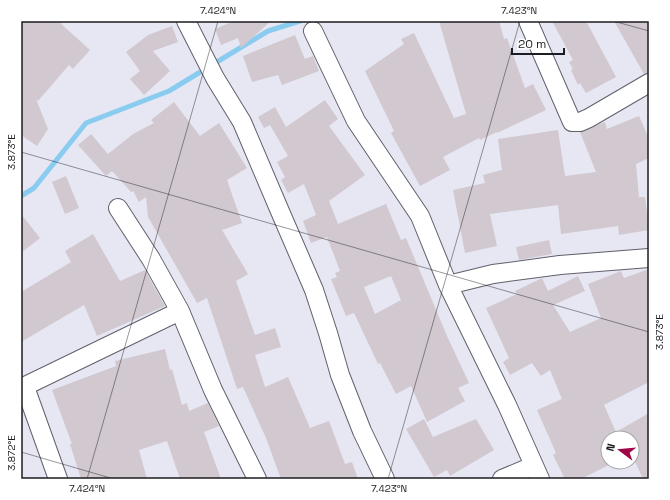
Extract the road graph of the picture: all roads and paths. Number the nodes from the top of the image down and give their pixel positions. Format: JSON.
{"nodes":[{"id":1,"x":186,"y":21,"type":"edge"},
{"id":2,"x":528,"y":21,"type":"edge"},
{"id":3,"x":313,"y":31,"type":"dead end"},
{"id":4,"x":649,"y":83,"type":"edge"},
{"id":5,"x":118,"y":208,"type":"dead end"},
{"id":6,"x":649,"y":258,"type":"edge"},
{"id":7,"x":448,"y":285,"type":"junction"},
{"id":8,"x":180,"y":311,"type":"junction"},
{"id":9,"x":23,"y":387,"type":"edge"},
{"id":10,"x":536,"y":473,"type":"edge"},
{"id":11,"x":58,"y":479,"type":"edge"},
{"id":12,"x":258,"y":479,"type":"edge"},
{"id":13,"x":385,"y":479,"type":"edge"},
{"id":14,"x":502,"y":479,"type":"edge"}],
"edges":[{"from":1,"to":13,"type":"street"},
{"from":2,"to":4,"type":"street"},
{"from":3,"to":7,"type":"street"},
{"from":5,"to":8,"type":"street"},
{"from":6,"to":7,"type":"street"},
{"from":7,"to":10,"type":"street"},
{"from":8,"to":9,"type":"street"},
{"from":8,"to":12,"type":"street"},
{"from":9,"to":11,"type":"street"},
{"from":10,"to":14,"type":"street"}]}
